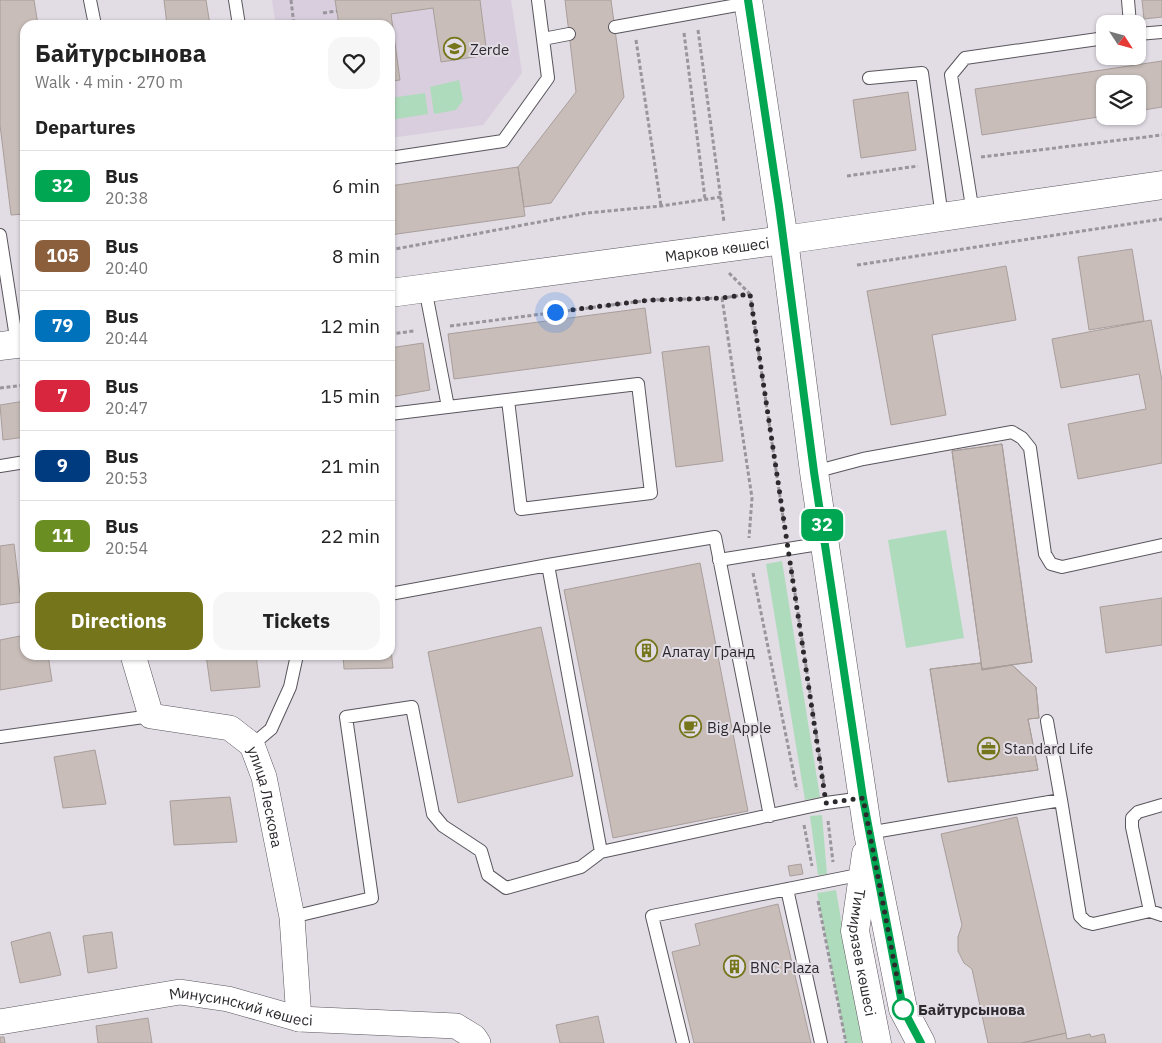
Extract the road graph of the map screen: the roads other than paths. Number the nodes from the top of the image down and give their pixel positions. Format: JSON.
{"nodes":[{"id":1,"x":90,"y":0,"type":"edge"},
{"id":2,"x":235,"y":0,"type":"edge"},
{"id":3,"x":538,"y":0,"type":"edge"},
{"id":4,"x":1128,"y":0,"type":"edge"},
{"id":5,"x":748,"y":2,"type":"edge"},
{"id":6,"x":1129,"y":15,"type":"edge"},
{"id":7,"x":94,"y":20,"type":"edge"},
{"id":8,"x":238,"y":20,"type":"edge"},
{"id":9,"x":615,"y":27,"type":"dead end"},
{"id":10,"x":1162,"y":32,"type":"edge"},
{"id":11,"x":1146,"y":33,"type":"edge"},
{"id":12,"x":569,"y":34,"type":"dead end"},
{"id":13,"x":543,"y":39,"type":"junction"},
{"id":14,"x":1096,"y":39,"type":"edge"},
{"id":15,"x":868,"y":78,"type":"dead end"},
{"id":16,"x":395,"y":157,"type":"edge"},
{"id":17,"x":1162,"y":185,"type":"edge"},
{"id":18,"x":973,"y":213,"type":"junction"},
{"id":19,"x":942,"y":217,"type":"junction"},
{"id":20,"x":0,"y":235,"type":"edge"},
{"id":21,"x":784,"y":240,"type":"junction"},
{"id":22,"x":425,"y":288,"type":"junction"},
{"id":23,"x":395,"y":292,"type":"edge"},
{"id":24,"x":14,"y":344,"type":"edge"},
{"id":25,"x":508,"y":400,"type":"junction"},
{"id":26,"x":448,"y":407,"type":"junction"},
{"id":27,"x":395,"y":413,"type":"edge"},
{"id":28,"x":20,"y":463,"type":"edge"},
{"id":29,"x":0,"y":466,"type":"edge"},
{"id":30,"x":814,"y":472,"type":"junction"},
{"id":31,"x":825,"y":543,"type":"junction"},
{"id":32,"x":1162,"y":545,"type":"edge"},
{"id":33,"x":720,"y":560,"type":"junction"},
{"id":34,"x":548,"y":565,"type":"junction"},
{"id":35,"x":395,"y":593,"type":"edge"},
{"id":36,"x":134,"y":660,"type":"edge"},
{"id":37,"x":296,"y":660,"type":"edge"},
{"id":38,"x":151,"y":716,"type":"junction"},
{"id":39,"x":1048,"y":721,"type":"dead end"},
{"id":40,"x":0,"y":737,"type":"edge"},
{"id":41,"x":252,"y":745,"type":"junction"},
{"id":42,"x":863,"y":798,"type":"junction"},
{"id":43,"x":1061,"y":800,"type":"junction"},
{"id":44,"x":1162,"y":805,"type":"edge"},
{"id":45,"x":770,"y":816,"type":"junction"},
{"id":46,"x":868,"y":833,"type":"junction"},
{"id":47,"x":601,"y":852,"type":"junction"},
{"id":48,"x":863,"y":874,"type":"junction"},
{"id":49,"x":787,"y":889,"type":"junction"},
{"id":50,"x":1156,"y":913,"type":"edge"},
{"id":51,"x":292,"y":917,"type":"junction"},
{"id":52,"x":903,"y":1009,"type":"junction"},
{"id":53,"x":299,"y":1019,"type":"junction"},
{"id":54,"x":0,"y":1022,"type":"edge"},
{"id":55,"x":478,"y":1043,"type":"edge"},
{"id":56,"x":683,"y":1043,"type":"edge"},
{"id":57,"x":821,"y":1043,"type":"edge"},
{"id":58,"x":877,"y":1043,"type":"edge"},
{"id":59,"x":910,"y":1043,"type":"edge"},
{"id":60,"x":921,"y":1043,"type":"edge"}],
"edges":[{"from":1,"to":7,"type":"lane"},
{"from":2,"to":8,"type":"lane"},
{"from":3,"to":13,"type":"lane"},
{"from":4,"to":6,"type":"lane"},
{"from":5,"to":9,"type":"lane"},
{"from":5,"to":21,"type":"street","name":"Тимирязев көшесі"},
{"from":10,"to":11,"type":"lane"},
{"from":12,"to":13,"type":"lane"},
{"from":13,"to":16,"type":"lane"},
{"from":14,"to":18,"type":"lane"},
{"from":15,"to":19,"type":"lane"},
{"from":17,"to":18,"type":"street","name":"Марков көшесі"},
{"from":18,"to":19,"type":"street","name":"Марков көшесі"},
{"from":19,"to":21,"type":"street","name":"Марков көшесі"},
{"from":20,"to":24,"type":"lane"},
{"from":21,"to":22,"type":"street","name":"Марков көшесі"},
{"from":21,"to":30,"type":"street","name":"Тимирязев көшесі"},
{"from":22,"to":23,"type":"street","name":"Марков көшесі"},
{"from":22,"to":26,"type":"lane"},
{"from":25,"to":25,"type":"lane"},
{"from":25,"to":26,"type":"lane"},
{"from":26,"to":27,"type":"lane"},
{"from":28,"to":29,"type":"lane"},
{"from":30,"to":31,"type":"street","name":"Тимирязев көшесі"},
{"from":30,"to":32,"type":"lane"},
{"from":31,"to":33,"type":"lane"},
{"from":31,"to":42,"type":"street","name":"Тимирязев көшесі"},
{"from":33,"to":34,"type":"lane"},
{"from":33,"to":45,"type":"lane"},
{"from":34,"to":35,"type":"lane"},
{"from":34,"to":47,"type":"lane"},
{"from":36,"to":38,"type":"street"},
{"from":37,"to":41,"type":"lane"},
{"from":38,"to":40,"type":"lane"},
{"from":38,"to":41,"type":"street","name":"улица Лескова"},
{"from":39,"to":43,"type":"lane"},
{"from":41,"to":51,"type":"street","name":"улица Лескова"},
{"from":42,"to":45,"type":"lane"},
{"from":42,"to":46,"type":"street","name":"Тимирязев көшесі"},
{"from":43,"to":46,"type":"lane"},
{"from":43,"to":50,"type":"lane"},
{"from":44,"to":50,"type":"lane"},
{"from":45,"to":47,"type":"lane"},
{"from":46,"to":48,"type":"street","name":"Тимирязев көшесі"},
{"from":46,"to":52,"type":"street","name":"Тимирязев көшесі"},
{"from":47,"to":51,"type":"lane"},
{"from":48,"to":49,"type":"lane"},
{"from":48,"to":58,"type":"street","name":"Тимирязев көшесі"},
{"from":49,"to":56,"type":"lane"},
{"from":49,"to":57,"type":"lane"},
{"from":51,"to":53,"type":"street","name":"улица Лескова"},
{"from":52,"to":59,"type":"lane"},
{"from":52,"to":60,"type":"street","name":"Тимирязев көшесі"},
{"from":53,"to":54,"type":"street","name":"Минусинский көшесі"},
{"from":53,"to":55,"type":"street","name":"Минусинский көшесі"}]}
